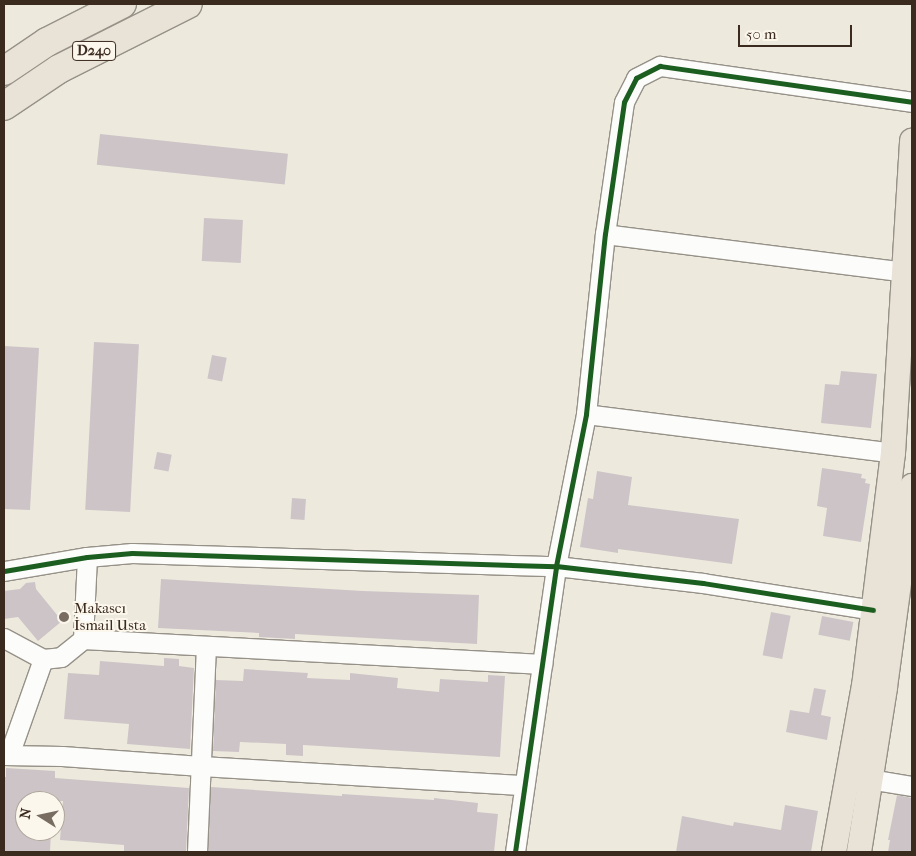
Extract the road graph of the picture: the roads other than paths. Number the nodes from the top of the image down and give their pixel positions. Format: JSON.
{"nodes":[{"id":1,"x":122,"y":4,"type":"edge"},
{"id":2,"x":188,"y":4,"type":"edge"},
{"id":3,"x":4,"y":71,"type":"edge"},
{"id":4,"x":912,"y":102,"type":"edge"},
{"id":5,"x":4,"y":106,"type":"edge"},
{"id":6,"x":912,"y":140,"type":"edge"},
{"id":7,"x":605,"y":234,"type":"junction"},
{"id":8,"x":904,"y":272,"type":"junction"},
{"id":9,"x":586,"y":414,"type":"junction"},
{"id":10,"x":893,"y":453,"type":"junction"},
{"id":11,"x":912,"y":486,"type":"edge"},
{"id":12,"x":87,"y":557,"type":"junction"},
{"id":13,"x":556,"y":566,"type":"junction"},
{"id":14,"x":4,"y":571,"type":"edge"},
{"id":15,"x":873,"y":610,"type":"junction"},
{"id":16,"x":4,"y":638,"type":"edge"},
{"id":17,"x":82,"y":640,"type":"junction"},
{"id":18,"x":206,"y":648,"type":"junction"},
{"id":19,"x":43,"y":659,"type":"junction"},
{"id":20,"x":542,"y":664,"type":"junction"},
{"id":21,"x":6,"y":755,"type":"edge"},
{"id":22,"x":201,"y":766,"type":"junction"},
{"id":23,"x":869,"y":779,"type":"junction"},
{"id":24,"x":524,"y":785,"type":"junction"},
{"id":25,"x":912,"y":786,"type":"edge"},
{"id":26,"x":197,"y":852,"type":"edge"},
{"id":27,"x":515,"y":852,"type":"edge"},
{"id":28,"x":834,"y":852,"type":"edge"},
{"id":29,"x":859,"y":852,"type":"edge"}],
"edges":[{"from":1,"to":3,"type":"highway","number":"D240"},
{"from":2,"to":5,"type":"highway","number":"D240"},
{"from":4,"to":7,"type":"street"},
{"from":6,"to":8,"type":"main road"},
{"from":7,"to":8,"type":"street"},
{"from":7,"to":9,"type":"street"},
{"from":8,"to":10,"type":"main road"},
{"from":9,"to":10,"type":"street"},
{"from":9,"to":13,"type":"street"},
{"from":10,"to":15,"type":"main road"},
{"from":11,"to":23,"type":"main road"},
{"from":12,"to":13,"type":"street"},
{"from":12,"to":14,"type":"street"},
{"from":12,"to":17,"type":"street"},
{"from":13,"to":15,"type":"street"},
{"from":13,"to":20,"type":"street"},
{"from":15,"to":28,"type":"main road"},
{"from":16,"to":19,"type":"street"},
{"from":17,"to":18,"type":"street"},
{"from":17,"to":19,"type":"street"},
{"from":18,"to":20,"type":"street"},
{"from":18,"to":22,"type":"street"},
{"from":19,"to":21,"type":"street"},
{"from":20,"to":24,"type":"street"},
{"from":21,"to":22,"type":"street"},
{"from":22,"to":24,"type":"street"},
{"from":22,"to":26,"type":"street"},
{"from":23,"to":25,"type":"street"},
{"from":23,"to":29,"type":"main road"},
{"from":24,"to":27,"type":"street"}]}
